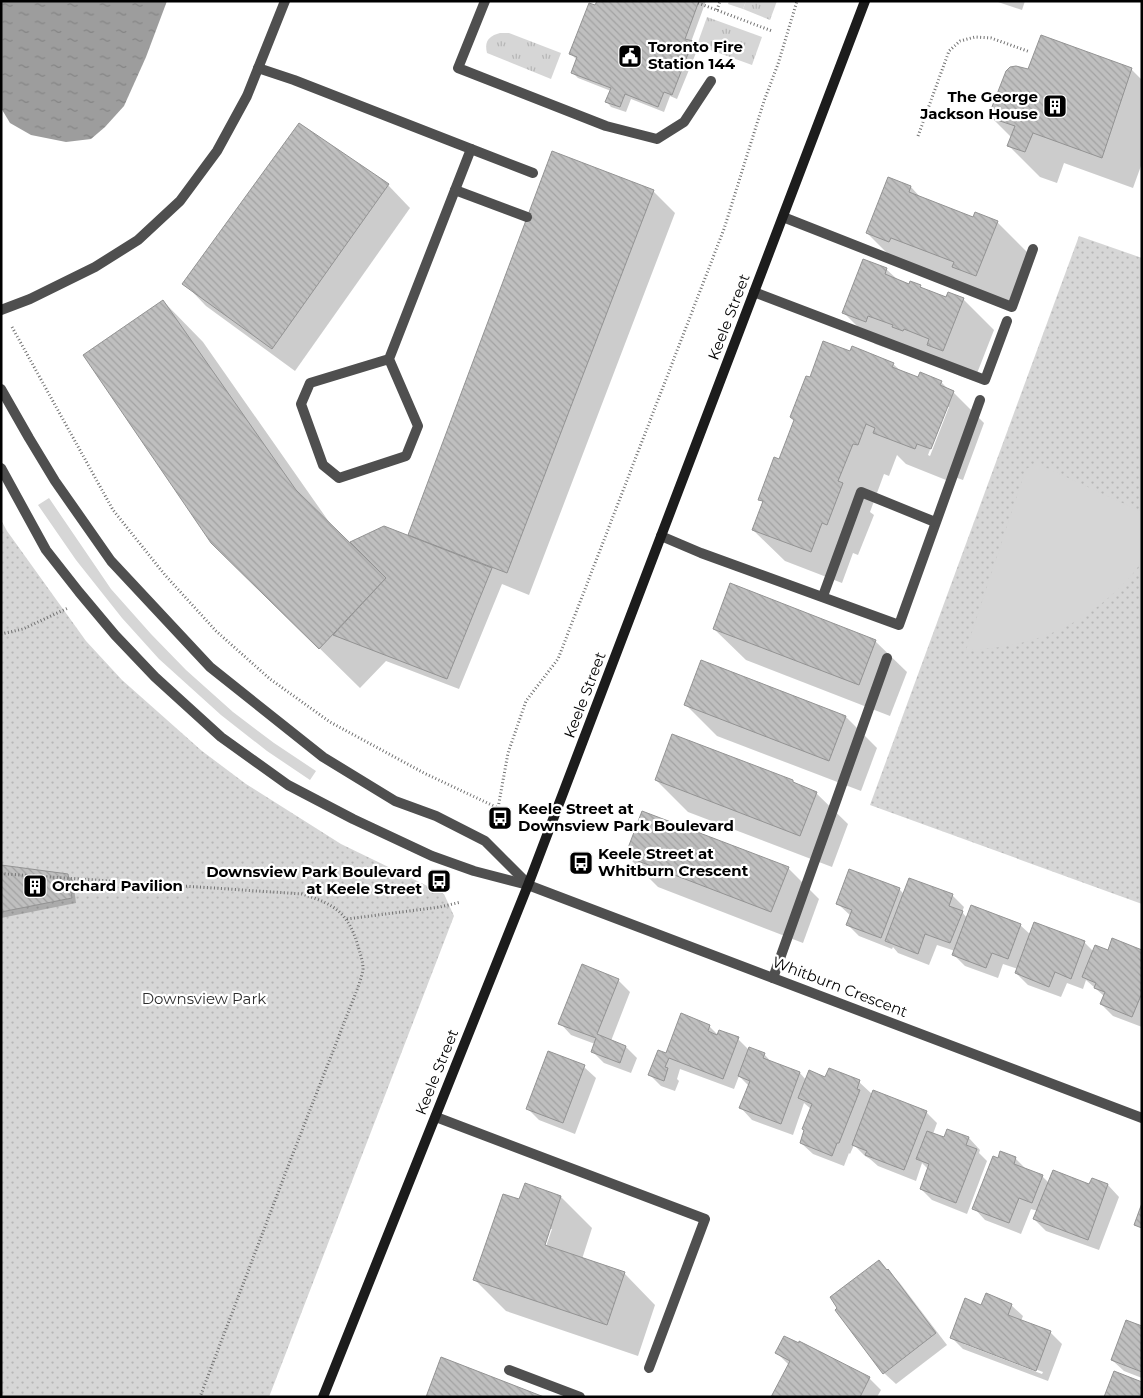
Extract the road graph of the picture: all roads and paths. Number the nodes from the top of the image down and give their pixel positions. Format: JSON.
{"nodes":[{"id":1,"x":285,"y":1,"type":"edge"},
{"id":2,"x":485,"y":1,"type":"edge"},
{"id":3,"x":720,"y":1,"type":"edge"},
{"id":4,"x":796,"y":1,"type":"edge"},
{"id":5,"x":865,"y":1,"type":"edge"},
{"id":6,"x":698,"y":3,"type":"dead end"},
{"id":7,"x":717,"y":10,"type":"junction"},
{"id":8,"x":772,"y":30,"type":"dead end"},
{"id":9,"x":1030,"y":52,"type":"dead end"},
{"id":10,"x":258,"y":68,"type":"junction"},
{"id":11,"x":711,"y":81,"type":"dead end"},
{"id":12,"x":918,"y":136,"type":"dead end"},
{"id":13,"x":471,"y":149,"type":"junction"},
{"id":14,"x":532,"y":173,"type":"dead end"},
{"id":15,"x":455,"y":190,"type":"junction"},
{"id":16,"x":527,"y":216,"type":"dead end"},
{"id":17,"x":783,"y":217,"type":"junction"},
{"id":18,"x":1032,"y":249,"type":"dead end"},
{"id":19,"x":754,"y":292,"type":"junction"},
{"id":20,"x":1,"y":310,"type":"edge"},
{"id":21,"x":1007,"y":320,"type":"dead end"},
{"id":22,"x":13,"y":330,"type":"dead end"},
{"id":23,"x":389,"y":359,"type":"junction"},
{"id":24,"x":1,"y":389,"type":"edge"},
{"id":25,"x":980,"y":400,"type":"dead end"},
{"id":26,"x":1,"y":468,"type":"edge"},
{"id":27,"x":935,"y":522,"type":"junction"},
{"id":28,"x":661,"y":536,"type":"junction"},
{"id":29,"x":822,"y":596,"type":"junction"},
{"id":30,"x":69,"y":608,"type":"dead end"},
{"id":31,"x":1,"y":634,"type":"edge"},
{"id":32,"x":887,"y":658,"type":"dead end"},
{"id":33,"x":1,"y":873,"type":"edge"},
{"id":34,"x":528,"y":885,"type":"junction"},
{"id":35,"x":461,"y":902,"type":"dead end"},
{"id":36,"x":347,"y":920,"type":"junction"},
{"id":37,"x":773,"y":978,"type":"junction"},
{"id":38,"x":436,"y":1117,"type":"junction"},
{"id":39,"x":1142,"y":1118,"type":"edge"},
{"id":40,"x":649,"y":1368,"type":"dead end"},
{"id":41,"x":509,"y":1370,"type":"dead end"},
{"id":42,"x":200,"y":1397,"type":"edge"},
{"id":43,"x":323,"y":1397,"type":"edge"},
{"id":44,"x":580,"y":1397,"type":"edge"}],
"edges":[{"from":1,"to":10,"type":"street"},
{"from":2,"to":11,"type":"street"},
{"from":3,"to":7,"type":"path"},
{"from":4,"to":22,"type":"path"},
{"from":5,"to":17,"type":"main road","name":"Keele Street"},
{"from":6,"to":7,"type":"path"},
{"from":7,"to":8,"type":"path"},
{"from":9,"to":12,"type":"path"},
{"from":10,"to":13,"type":"street"},
{"from":10,"to":20,"type":"street"},
{"from":13,"to":14,"type":"street"},
{"from":13,"to":15,"type":"street"},
{"from":15,"to":16,"type":"street"},
{"from":15,"to":23,"type":"street"},
{"from":17,"to":18,"type":"street"},
{"from":17,"to":19,"type":"main road","name":"Keele Street"},
{"from":19,"to":21,"type":"street"},
{"from":19,"to":28,"type":"main road","name":"Keele Street"},
{"from":23,"to":23,"type":"street"},
{"from":24,"to":34,"type":"street"},
{"from":25,"to":27,"type":"street"},
{"from":26,"to":34,"type":"street","name":"Whitburn Crescent"},
{"from":27,"to":29,"type":"street"},
{"from":27,"to":29,"type":"street"},
{"from":28,"to":29,"type":"street"},
{"from":28,"to":34,"type":"main road","name":"Keele Street"},
{"from":30,"to":31,"type":"path"},
{"from":32,"to":37,"type":"street"},
{"from":33,"to":36,"type":"path"},
{"from":34,"to":37,"type":"street","name":"Whitburn Crescent"},
{"from":34,"to":38,"type":"main road","name":"Keele Street"},
{"from":35,"to":36,"type":"path"},
{"from":36,"to":42,"type":"path"},
{"from":37,"to":39,"type":"street","name":"Whitburn Crescent"},
{"from":38,"to":40,"type":"street"},
{"from":38,"to":43,"type":"main road","name":"Keele Street"},
{"from":41,"to":44,"type":"street"}]}
